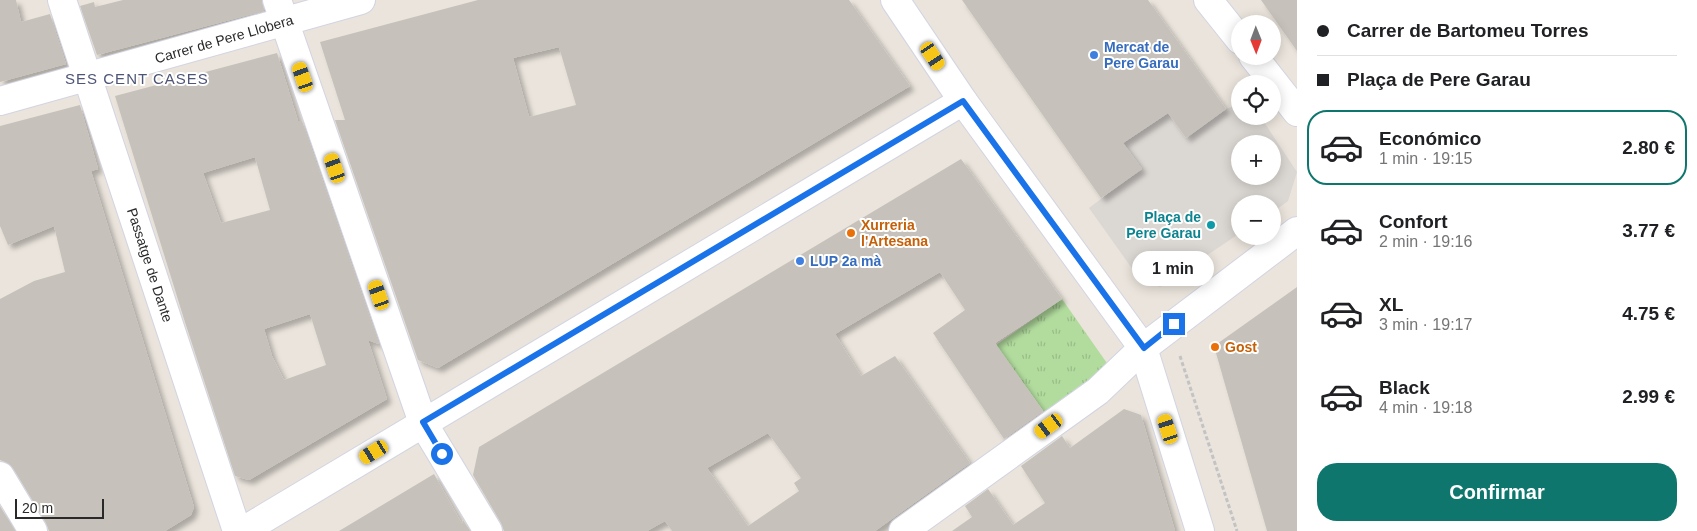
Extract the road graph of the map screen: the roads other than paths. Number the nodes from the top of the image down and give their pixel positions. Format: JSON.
{"nodes":[{"id":1,"x":62,"y":0,"type":"edge"},
{"id":2,"x":362,"y":0,"type":"edge"},
{"id":3,"x":894,"y":0,"type":"edge"},
{"id":4,"x":1208,"y":0,"type":"edge"},
{"id":5,"x":281,"y":11,"type":"edge"},
{"id":6,"x":1231,"y":29,"type":"edge"},
{"id":7,"x":1260,"y":65,"type":"edge"},
{"id":8,"x":88,"y":78,"type":"junction"},
{"id":9,"x":0,"y":101,"type":"edge"},
{"id":10,"x":963,"y":101,"type":"junction"},
{"id":11,"x":1297,"y":112,"type":"edge"},
{"id":12,"x":1297,"y":231,"type":"edge"},
{"id":13,"x":1144,"y":348,"type":"junction"},
{"id":14,"x":423,"y":422,"type":"junction"},
{"id":15,"x":0,"y":476,"type":"edge"},
{"id":16,"x":33,"y":531,"type":"edge"},
{"id":17,"x":237,"y":531,"type":"edge"},
{"id":18,"x":243,"y":531,"type":"edge"},
{"id":19,"x":488,"y":531,"type":"edge"},
{"id":20,"x":903,"y":531,"type":"edge"},
{"id":21,"x":1200,"y":531,"type":"edge"}],
"edges":[{"from":1,"to":8,"type":"street","name":"Passatge de Dante"},
{"from":2,"to":5,"type":"street","name":"Carrer de Pere Llobera"},
{"from":3,"to":10,"type":"street"},
{"from":4,"to":6,"type":"street"},
{"from":5,"to":8,"type":"street","name":"Carrer de Pere Llobera"},
{"from":5,"to":14,"type":"street"},
{"from":7,"to":11,"type":"street"},
{"from":8,"to":9,"type":"street","name":"Carrer de Pere Llobera"},
{"from":8,"to":17,"type":"street","name":"Passatge de Dante"},
{"from":10,"to":13,"type":"street"},
{"from":10,"to":14,"type":"street"},
{"from":12,"to":13,"type":"street"},
{"from":13,"to":20,"type":"street"},
{"from":13,"to":21,"type":"street"},
{"from":14,"to":18,"type":"street"},
{"from":14,"to":19,"type":"street"},
{"from":15,"to":16,"type":"street"}]}
